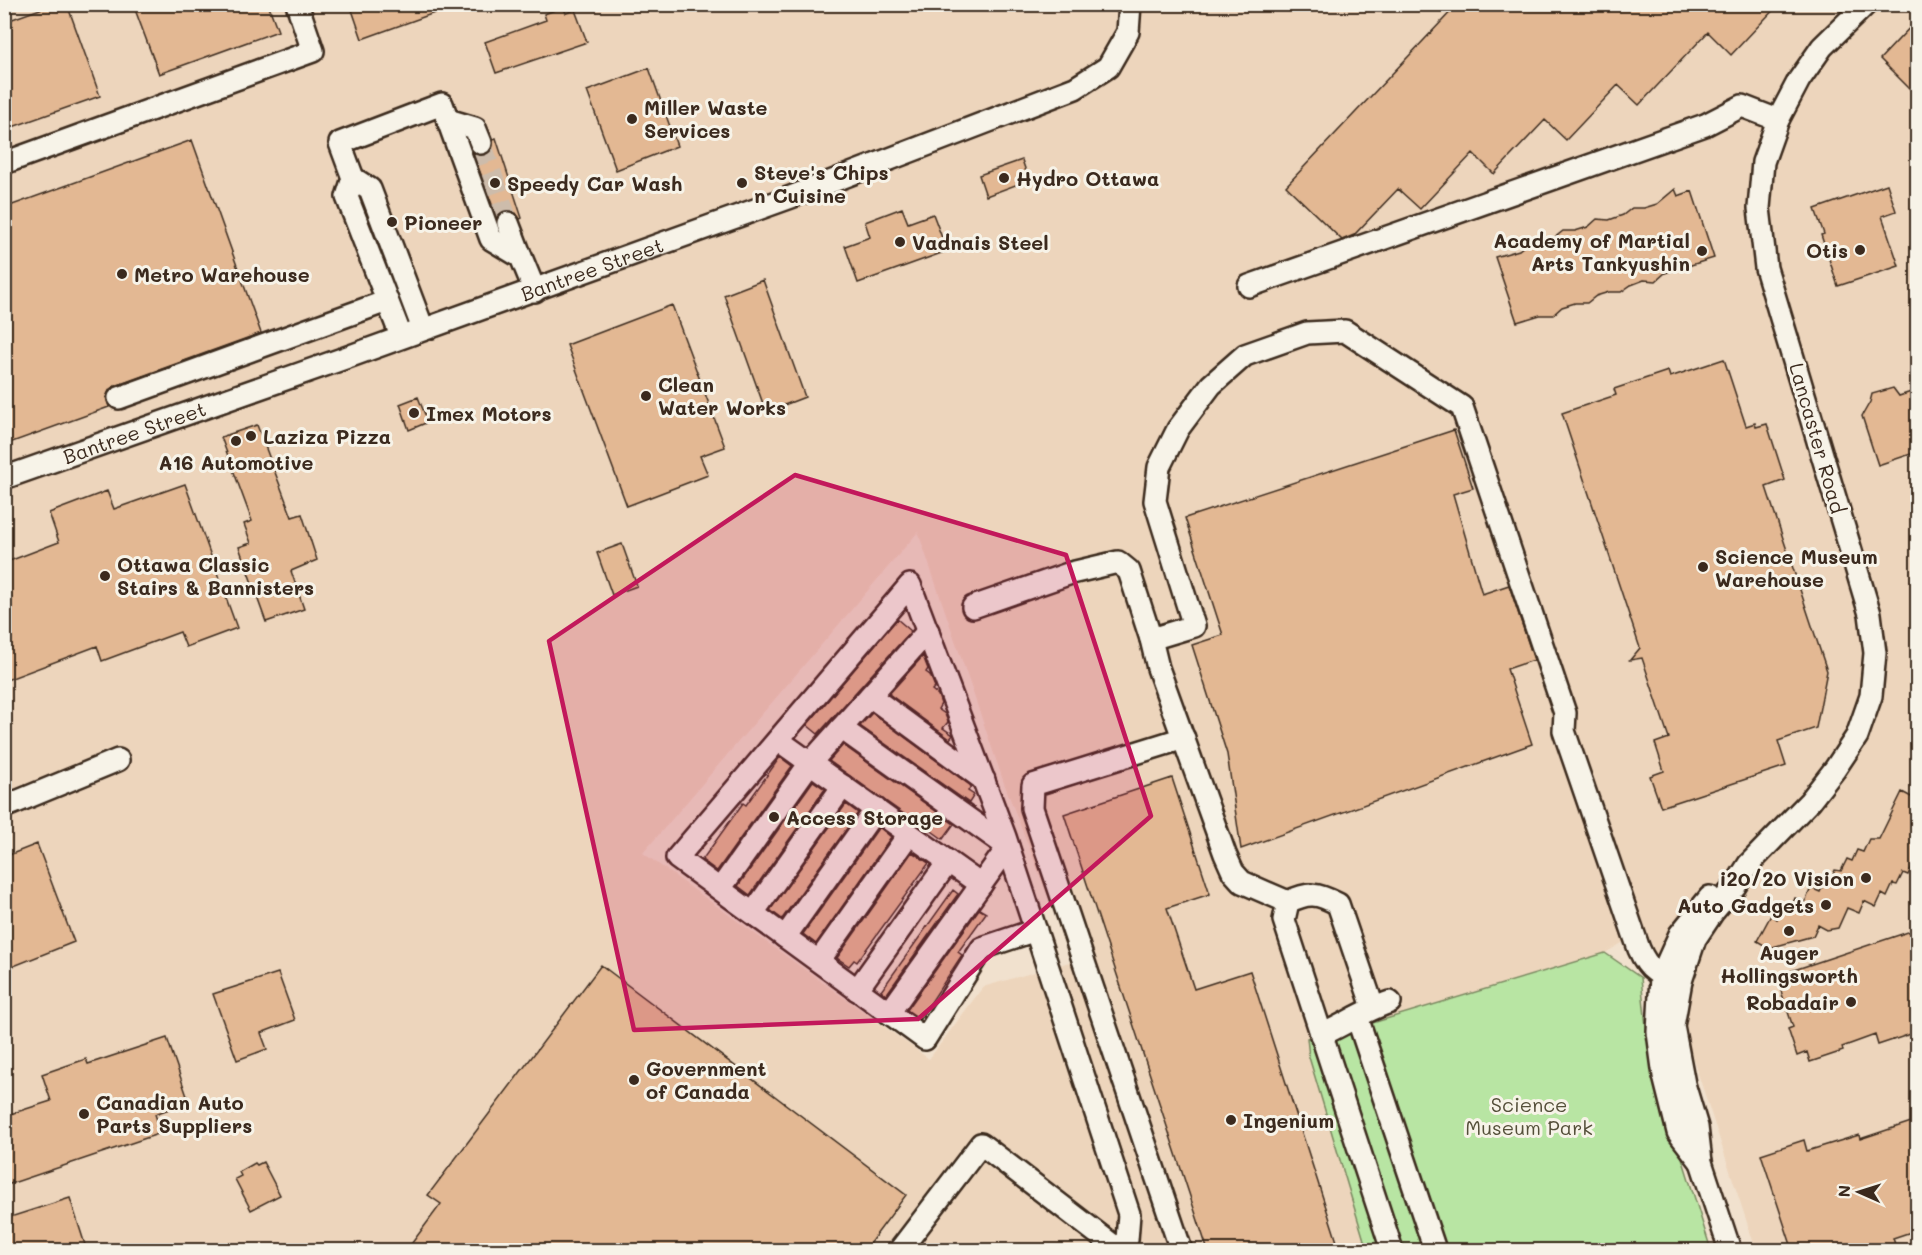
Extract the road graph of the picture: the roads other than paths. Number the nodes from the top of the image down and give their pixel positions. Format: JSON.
{"nodes":[{"id":1,"x":297,"y":4,"type":"edge"},
{"id":2,"x":1130,"y":4,"type":"edge"},
{"id":3,"x":1866,"y":4,"type":"edge"},
{"id":4,"x":448,"y":120,"type":"junction"},
{"id":5,"x":1778,"y":120,"type":"junction"},
{"id":6,"x":481,"y":143,"type":"tunnel mouth"},
{"id":7,"x":4,"y":163,"type":"edge"},
{"id":8,"x":353,"y":178,"type":"junction"},
{"id":9,"x":508,"y":222,"type":"tunnel mouth"},
{"id":10,"x":521,"y":257,"type":"junction"},
{"id":11,"x":1249,"y":286,"type":"dead end"},
{"id":12,"x":535,"y":291,"type":"junction"},
{"id":13,"x":387,"y":301,"type":"junction"},
{"id":14,"x":423,"y":329,"type":"junction"},
{"id":15,"x":401,"y":336,"type":"junction"},
{"id":16,"x":119,"y":398,"type":"dead end"},
{"id":17,"x":4,"y":478,"type":"edge"},
{"id":18,"x":973,"y":607,"type":"dead end"},
{"id":19,"x":928,"y":631,"type":"junction"},
{"id":20,"x":1151,"y":639,"type":"junction"},
{"id":21,"x":870,"y":696,"type":"junction"},
{"id":22,"x":841,"y":728,"type":"junction"},
{"id":23,"x":1184,"y":738,"type":"junction"},
{"id":24,"x":778,"y":740,"type":"junction"},
{"id":25,"x":118,"y":760,"type":"dead end"},
{"id":26,"x":810,"y":763,"type":"junction"},
{"id":27,"x":984,"y":780,"type":"junction"},
{"id":28,"x":843,"y":786,"type":"junction"},
{"id":29,"x":4,"y":807,"type":"edge"},
{"id":30,"x":876,"y":810,"type":"junction"},
{"id":31,"x":909,"y":834,"type":"junction"},
{"id":32,"x":1008,"y":847,"type":"junction"},
{"id":33,"x":948,"y":862,"type":"junction"},
{"id":34,"x":981,"y":885,"type":"junction"},
{"id":35,"x":720,"y":889,"type":"junction"},
{"id":36,"x":1288,"y":902,"type":"junction"},
{"id":37,"x":753,"y":913,"type":"junction"},
{"id":38,"x":1036,"y":930,"type":"junction"},
{"id":39,"x":785,"y":937,"type":"junction"},
{"id":40,"x":819,"y":961,"type":"junction"},
{"id":41,"x":1671,"y":978,"type":"junction"},
{"id":42,"x":857,"y":990,"type":"junction"},
{"id":43,"x":1373,"y":1009,"type":"junction"},
{"id":44,"x":889,"y":1013,"type":"junction"},
{"id":45,"x":1321,"y":1035,"type":"junction"},
{"id":46,"x":900,"y":1251,"type":"edge"},
{"id":47,"x":1120,"y":1251,"type":"edge"},
{"id":48,"x":1181,"y":1251,"type":"edge"},
{"id":49,"x":1392,"y":1251,"type":"edge"},
{"id":50,"x":1435,"y":1251,"type":"edge"},
{"id":51,"x":1730,"y":1251,"type":"edge"}],
"edges":[{"from":1,"to":7,"type":"street"},
{"from":2,"to":12,"type":"street","name":"Bantree Street"},
{"from":3,"to":5,"type":"street","name":"Lancaster Road"},
{"from":4,"to":6,"type":"street"},
{"from":4,"to":8,"type":"street"},
{"from":4,"to":10,"type":"street"},
{"from":5,"to":11,"type":"street"},
{"from":5,"to":41,"type":"street","name":"Lancaster Road"},
{"from":8,"to":13,"type":"street"},
{"from":8,"to":14,"type":"street"},
{"from":9,"to":10,"type":"street"},
{"from":10,"to":12,"type":"street"},
{"from":12,"to":14,"type":"street","name":"Bantree Street"},
{"from":13,"to":15,"type":"street"},
{"from":13,"to":16,"type":"street"},
{"from":14,"to":15,"type":"street","name":"Bantree Street"},
{"from":15,"to":17,"type":"street","name":"Bantree Street"},
{"from":18,"to":20,"type":"street"},
{"from":19,"to":21,"type":"street"},
{"from":19,"to":24,"type":"street"},
{"from":19,"to":27,"type":"street"},
{"from":20,"to":23,"type":"street"},
{"from":20,"to":41,"type":"street"},
{"from":21,"to":22,"type":"street"},
{"from":21,"to":27,"type":"street"},
{"from":22,"to":26,"type":"street"},
{"from":22,"to":32,"type":"street"},
{"from":23,"to":36,"type":"street"},
{"from":23,"to":48,"type":"street"},
{"from":24,"to":26,"type":"street"},
{"from":24,"to":35,"type":"street"},
{"from":25,"to":29,"type":"street"},
{"from":26,"to":28,"type":"street"},
{"from":26,"to":35,"type":"street"},
{"from":27,"to":32,"type":"street"},
{"from":28,"to":30,"type":"street"},
{"from":28,"to":37,"type":"street"},
{"from":30,"to":31,"type":"street"},
{"from":30,"to":39,"type":"street"},
{"from":31,"to":33,"type":"street"},
{"from":31,"to":40,"type":"street"},
{"from":32,"to":34,"type":"street"},
{"from":32,"to":38,"type":"street"},
{"from":33,"to":34,"type":"street"},
{"from":33,"to":42,"type":"street"},
{"from":34,"to":44,"type":"street"},
{"from":35,"to":37,"type":"street"},
{"from":36,"to":43,"type":"street"},
{"from":36,"to":45,"type":"street"},
{"from":37,"to":39,"type":"street"},
{"from":38,"to":44,"type":"street"},
{"from":38,"to":47,"type":"street"},
{"from":39,"to":40,"type":"street"},
{"from":40,"to":42,"type":"street"},
{"from":41,"to":51,"type":"street","name":"Lancaster Road"},
{"from":42,"to":44,"type":"street"},
{"from":43,"to":45,"type":"street"},
{"from":43,"to":50,"type":"street"},
{"from":45,"to":49,"type":"street"},
{"from":46,"to":47,"type":"street"}]}
